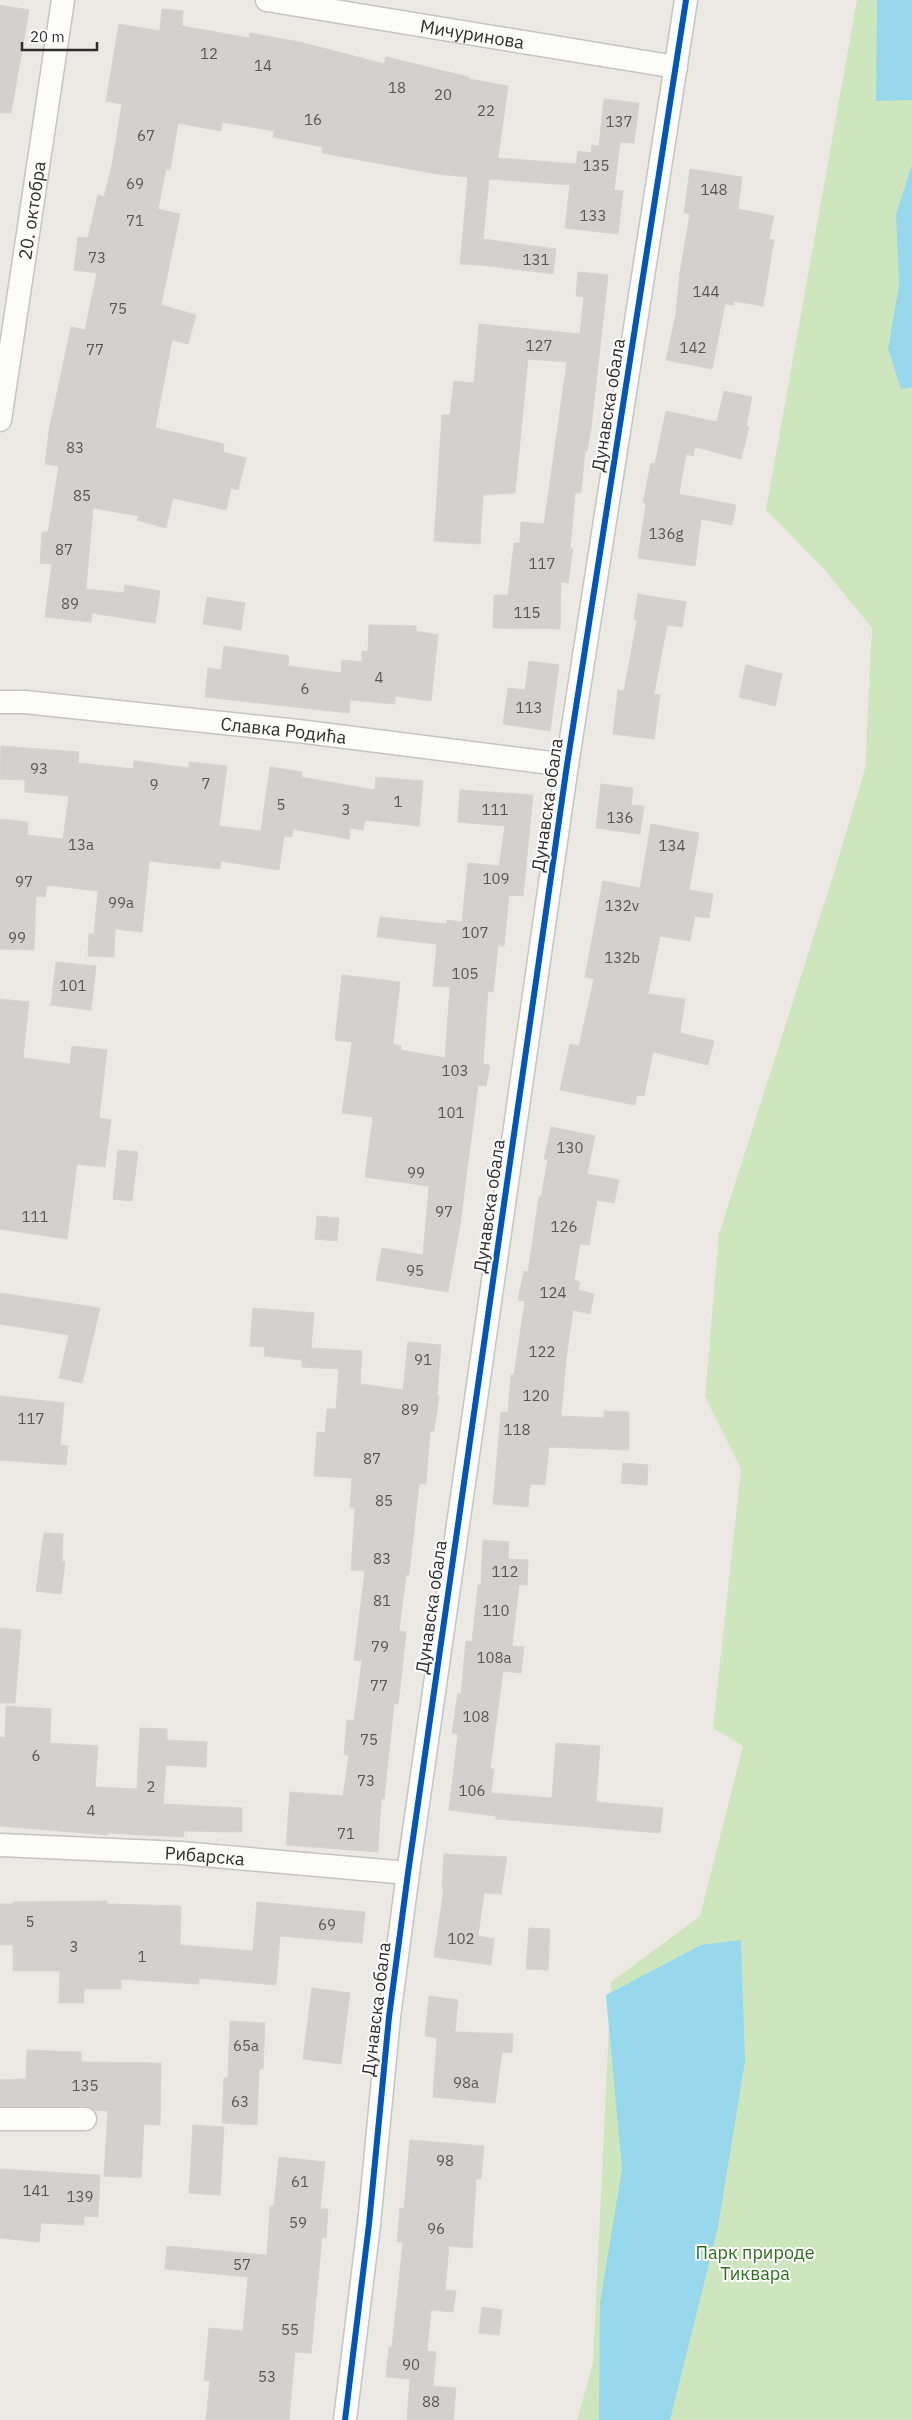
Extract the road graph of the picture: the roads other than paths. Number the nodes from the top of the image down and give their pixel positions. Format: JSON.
{"nodes":[{"id":1,"x":63,"y":0,"type":"edge"},
{"id":2,"x":267,"y":0,"type":"edge"},
{"id":3,"x":686,"y":0,"type":"edge"},
{"id":4,"x":676,"y":67,"type":"junction"},
{"id":5,"x":0,"y":420,"type":"edge"},
{"id":6,"x":0,"y":702,"type":"edge"},
{"id":7,"x":567,"y":765,"type":"junction"},
{"id":8,"x":0,"y":1845,"type":"edge"},
{"id":9,"x":408,"y":1872,"type":"junction"},
{"id":10,"x":84,"y":2119,"type":"dead end"},
{"id":11,"x":0,"y":2120,"type":"edge"},
{"id":12,"x":345,"y":2420,"type":"edge"}],
"edges":[{"from":1,"to":5,"type":"street","name":"20. октобра"},
{"from":2,"to":4,"type":"street","name":"Мичуринова"},
{"from":3,"to":4,"type":"street","name":"Дунавска обала"},
{"from":4,"to":7,"type":"street","name":"Дунавска обала"},
{"from":6,"to":7,"type":"street","name":"Славка Родића"},
{"from":7,"to":9,"type":"street","name":"Дунавска обала"},
{"from":8,"to":9,"type":"street","name":"Рибарска"},
{"from":9,"to":12,"type":"street","name":"Дунавска обала"},
{"from":10,"to":11,"type":"street"}]}
